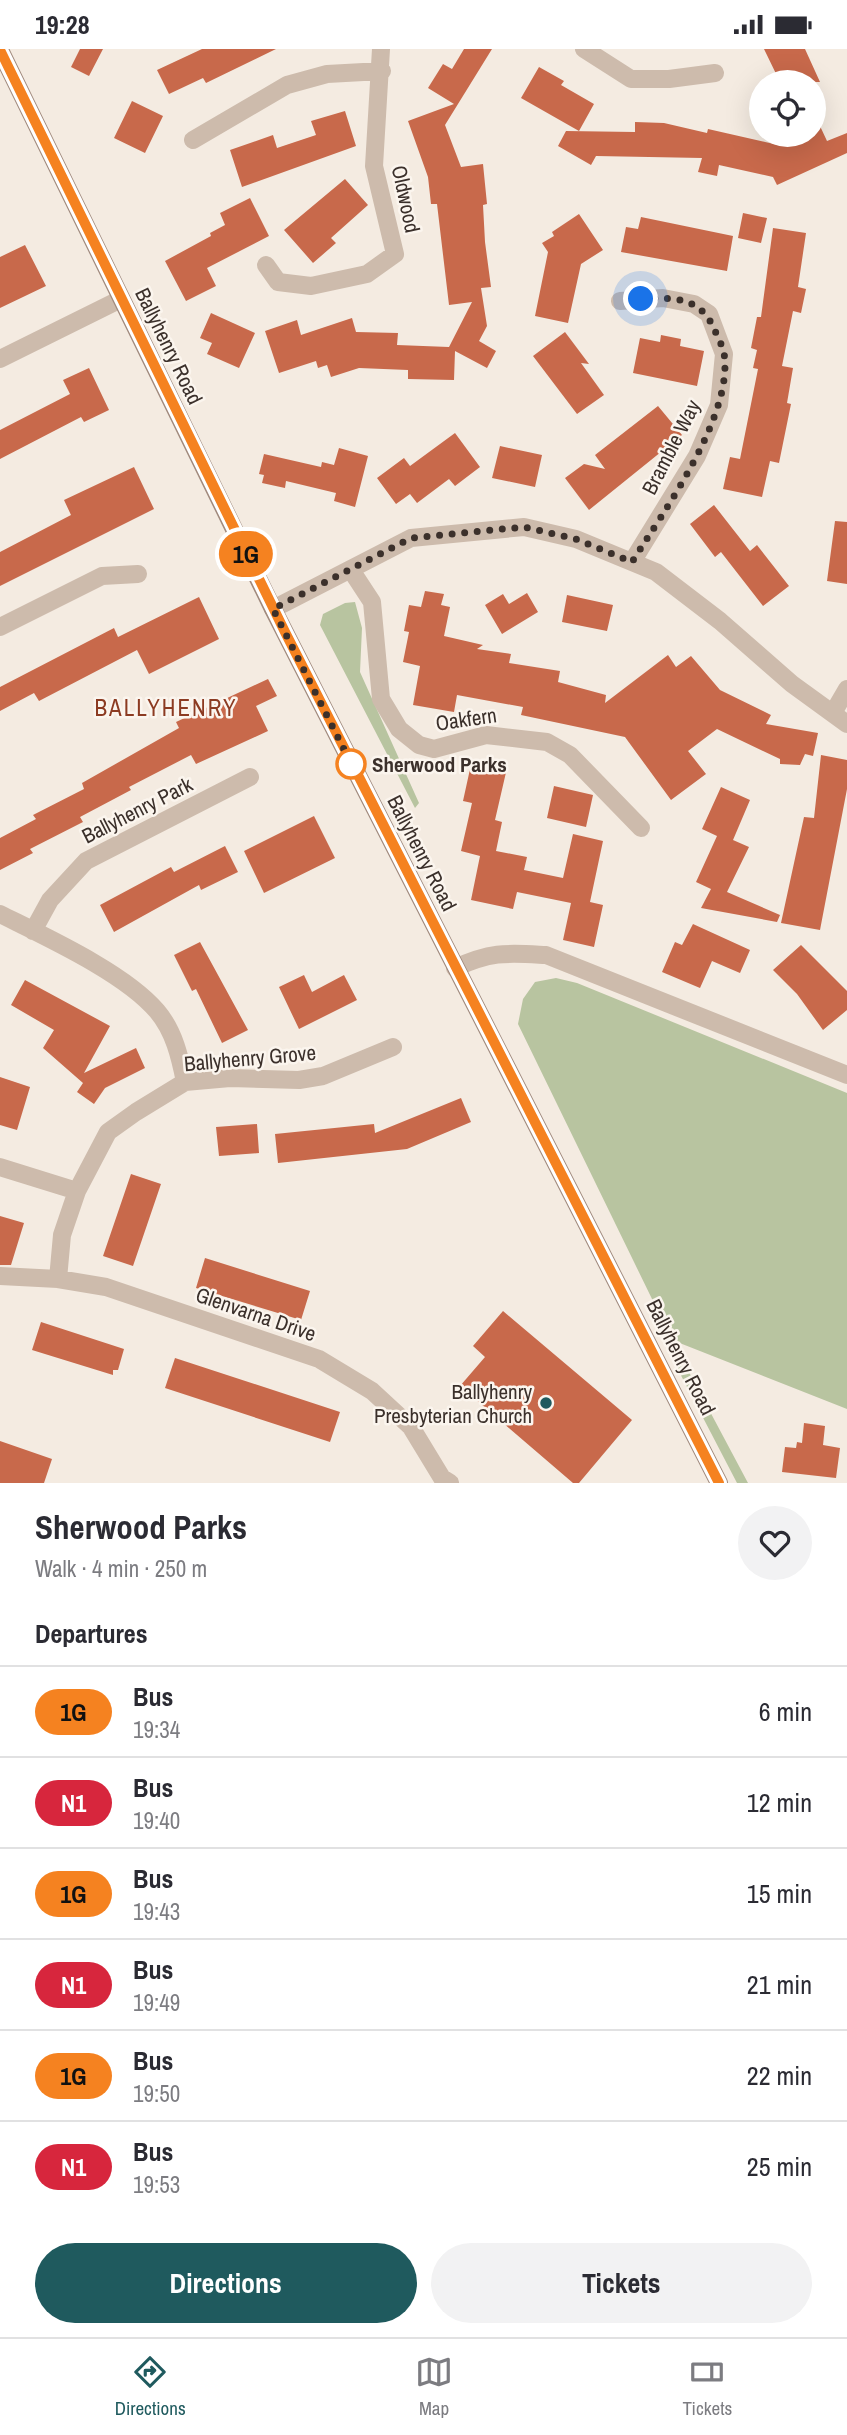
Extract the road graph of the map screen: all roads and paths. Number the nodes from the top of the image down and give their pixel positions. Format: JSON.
{"nodes":[{"id":1,"x":382,"y":49,"type":"edge"},
{"id":2,"x":584,"y":49,"type":"edge"},
{"id":3,"x":0,"y":50,"type":"edge"},
{"id":4,"x":382,"y":71,"type":"junction"},
{"id":5,"x":715,"y":73,"type":"dead end"},
{"id":6,"x":194,"y":140,"type":"dead end"},
{"id":7,"x":266,"y":265,"type":"dead end"},
{"id":8,"x":121,"y":299,"type":"junction"},
{"id":9,"x":620,"y":300,"type":"dead end"},
{"id":10,"x":0,"y":359,"type":"edge"},
{"id":11,"x":632,"y":562,"type":"junction"},
{"id":12,"x":351,"y":570,"type":"junction"},
{"id":13,"x":138,"y":574,"type":"dead end"},
{"id":14,"x":273,"y":609,"type":"junction"},
{"id":15,"x":0,"y":627,"type":"edge"},
{"id":16,"x":847,"y":689,"type":"edge"},
{"id":17,"x":840,"y":719,"type":"edge"},
{"id":18,"x":250,"y":777,"type":"dead end"},
{"id":19,"x":641,"y":828,"type":"dead end"},
{"id":20,"x":0,"y":914,"type":"edge"},
{"id":21,"x":33,"y":931,"type":"junction"},
{"id":22,"x":455,"y":968,"type":"junction"},
{"id":23,"x":393,"y":1047,"type":"dead end"},
{"id":24,"x":847,"y":1075,"type":"edge"},
{"id":25,"x":185,"y":1081,"type":"junction"},
{"id":26,"x":0,"y":1167,"type":"edge"},
{"id":27,"x":76,"y":1191,"type":"junction"},
{"id":28,"x":0,"y":1276,"type":"edge"},
{"id":29,"x":58,"y":1279,"type":"junction"},
{"id":30,"x":450,"y":1483,"type":"edge"},
{"id":31,"x":719,"y":1483,"type":"edge"}],
"edges":[{"from":1,"to":4,"type":"street","name":"Oldwood"},
{"from":2,"to":5,"type":"street"},
{"from":3,"to":8,"type":"main road","name":"Ballyhenry Road"},
{"from":4,"to":6,"type":"street"},
{"from":4,"to":7,"type":"street","name":"Oldwood"},
{"from":8,"to":10,"type":"street"},
{"from":8,"to":14,"type":"main road","name":"Ballyhenry Road"},
{"from":9,"to":11,"type":"street","name":"Bramble Way"},
{"from":11,"to":12,"type":"street"},
{"from":11,"to":17,"type":"street"},
{"from":12,"to":14,"type":"street"},
{"from":12,"to":19,"type":"street","name":"Oakfern"},
{"from":13,"to":15,"type":"street"},
{"from":14,"to":22,"type":"main road","name":"Ballyhenry Road"},
{"from":16,"to":17,"type":"street"},
{"from":18,"to":21,"type":"street","name":"Ballyhenry Park"},
{"from":20,"to":21,"type":"street"},
{"from":21,"to":25,"type":"street"},
{"from":22,"to":24,"type":"street"},
{"from":22,"to":31,"type":"main road","name":"Ballyhenry Road"},
{"from":23,"to":25,"type":"street","name":"Ballyhenry Grove"},
{"from":25,"to":27,"type":"street","name":"Ballyhenry Grove"},
{"from":26,"to":27,"type":"street"},
{"from":27,"to":29,"type":"street","name":"Ballyhenry Grove"},
{"from":28,"to":29,"type":"street","name":"Glenvarna Drive"},
{"from":29,"to":30,"type":"street","name":"Glenvarna Drive"}]}
